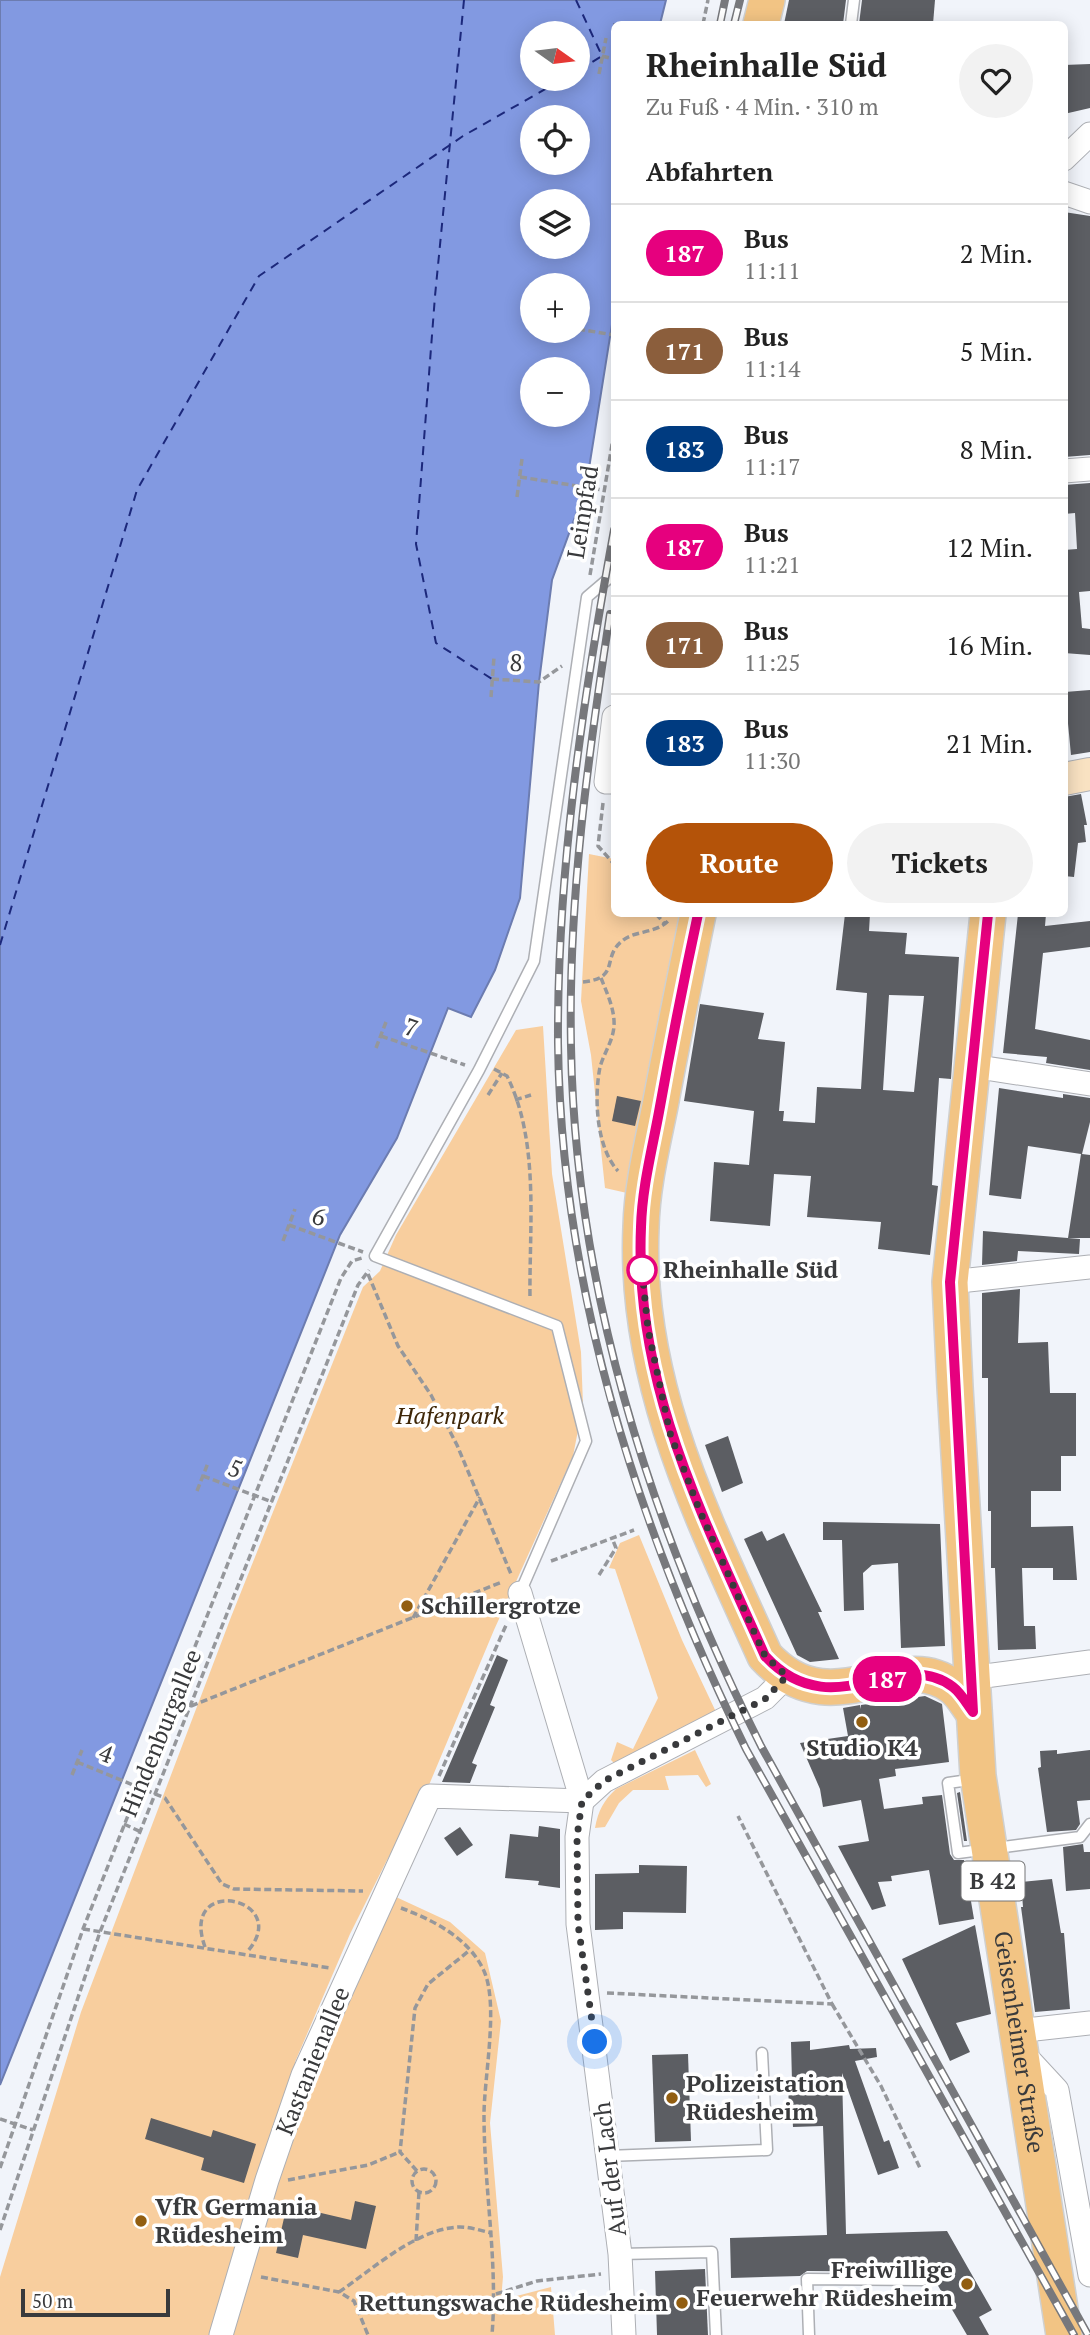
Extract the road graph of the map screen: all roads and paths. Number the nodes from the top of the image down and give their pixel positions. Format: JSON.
{"nodes":[{"id":1,"x":708,"y":0,"type":"edge"},
{"id":2,"x":767,"y":0,"type":"edge"},
{"id":3,"x":854,"y":0,"type":"edge"},
{"id":4,"x":704,"y":21,"type":"edge"},
{"id":5,"x":762,"y":21,"type":"edge"},
{"id":6,"x":852,"y":21,"type":"edge"},
{"id":7,"x":606,"y":38,"type":"dead end"},
{"id":8,"x":603,"y":56,"type":"junction"},
{"id":9,"x":611,"y":58,"type":"edge"},
{"id":10,"x":599,"y":74,"type":"dead end"},
{"id":11,"x":1090,"y":134,"type":"edge"},
{"id":12,"x":1068,"y":155,"type":"edge"},
{"id":13,"x":1068,"y":194,"type":"edge"},
{"id":14,"x":1090,"y":202,"type":"edge"},
{"id":15,"x":590,"y":331,"type":"edge"},
{"id":16,"x":611,"y":335,"type":"edge"},
{"id":17,"x":611,"y":449,"type":"edge"},
{"id":18,"x":523,"y":459,"type":"dead end"},
{"id":19,"x":1090,"y":469,"type":"edge"},
{"id":20,"x":1068,"y":471,"type":"edge"},
{"id":21,"x":520,"y":477,"type":"junction"},
{"id":22,"x":603,"y":490,"type":"junction"},
{"id":23,"x":517,"y":497,"type":"dead end"},
{"id":24,"x":611,"y":577,"type":"edge"},
{"id":25,"x":587,"y":597,"type":"junction"},
{"id":26,"x":494,"y":657,"type":"dead end"},
{"id":27,"x":492,"y":679,"type":"junction"},
{"id":28,"x":539,"y":682,"type":"dead end"},
{"id":29,"x":491,"y":697,"type":"dead end"},
{"id":30,"x":1090,"y":774,"type":"edge"},
{"id":31,"x":1068,"y":778,"type":"edge"},
{"id":32,"x":610,"y":782,"type":"edge"},
{"id":33,"x":611,"y":861,"type":"edge"},
{"id":34,"x":659,"y":917,"type":"edge"},
{"id":35,"x":697,"y":917,"type":"edge"},
{"id":36,"x":988,"y":917,"type":"edge"},
{"id":37,"x":601,"y":978,"type":"junction"},
{"id":38,"x":583,"y":982,"type":"dead end"},
{"id":39,"x":386,"y":1021,"type":"dead end"},
{"id":40,"x":381,"y":1036,"type":"junction"},
{"id":41,"x":376,"y":1048,"type":"dead end"},
{"id":42,"x":972,"y":1066,"type":"junction"},
{"id":43,"x":480,"y":1070,"type":"junction"},
{"id":44,"x":1090,"y":1084,"type":"edge"},
{"id":45,"x":488,"y":1095,"type":"dead end"},
{"id":46,"x":531,"y":1095,"type":"dead end"},
{"id":47,"x":515,"y":1100,"type":"junction"},
{"id":48,"x":643,"y":1198,"type":"junction"},
{"id":49,"x":295,"y":1209,"type":"dead end"},
{"id":50,"x":289,"y":1225,"type":"junction"},
{"id":51,"x":284,"y":1241,"type":"dead end"},
{"id":52,"x":375,"y":1256,"type":"junction"},
{"id":53,"x":1090,"y":1267,"type":"edge"},
{"id":54,"x":368,"y":1274,"type":"junction"},
{"id":55,"x":950,"y":1282,"type":"junction"},
{"id":56,"x":530,"y":1315,"type":"junction"},
{"id":57,"x":208,"y":1464,"type":"dead end"},
{"id":58,"x":203,"y":1476,"type":"junction"},
{"id":59,"x":197,"y":1491,"type":"dead end"},
{"id":60,"x":480,"y":1497,"type":"junction"},
{"id":61,"x":272,"y":1502,"type":"junction"},
{"id":62,"x":634,"y":1530,"type":"dead end"},
{"id":63,"x":612,"y":1538,"type":"junction"},
{"id":64,"x":529,"y":1570,"type":"junction"},
{"id":65,"x":599,"y":1575,"type":"dead end"},
{"id":66,"x":516,"y":1585,"type":"junction"},
{"id":67,"x":412,"y":1619,"type":"junction"},
{"id":68,"x":968,"y":1622,"type":"junction"},
{"id":69,"x":1090,"y":1662,"type":"edge"},
{"id":70,"x":925,"y":1675,"type":"junction"},
{"id":71,"x":787,"y":1676,"type":"junction"},
{"id":72,"x":972,"y":1695,"type":"junction"},
{"id":73,"x":190,"y":1707,"type":"junction"},
{"id":74,"x":82,"y":1750,"type":"dead end"},
{"id":75,"x":77,"y":1762,"type":"junction"},
{"id":76,"x":72,"y":1775,"type":"dead end"},
{"id":77,"x":139,"y":1785,"type":"junction"},
{"id":78,"x":158,"y":1793,"type":"junction"},
{"id":79,"x":430,"y":1796,"type":"junction"},
{"id":80,"x":582,"y":1801,"type":"junction"},
{"id":81,"x":738,"y":1816,"type":"dead end"},
{"id":82,"x":124,"y":1824,"type":"junction"},
{"id":83,"x":1090,"y":1824,"type":"edge"},
{"id":84,"x":141,"y":1832,"type":"junction"},
{"id":85,"x":988,"y":1849,"type":"junction"},
{"id":86,"x":234,"y":1889,"type":"junction"},
{"id":87,"x":383,"y":1896,"type":"junction"},
{"id":88,"x":234,"y":1899,"type":"junction"},
{"id":89,"x":83,"y":1929,"type":"junction"},
{"id":90,"x":100,"y":1932,"type":"junction"},
{"id":91,"x":205,"y":1947,"type":"junction"},
{"id":92,"x":470,"y":1950,"type":"junction"},
{"id":93,"x":246,"y":1952,"type":"junction"},
{"id":94,"x":348,"y":1975,"type":"junction"},
{"id":95,"x":587,"y":1992,"type":"junction"},
{"id":96,"x":832,"y":2004,"type":"junction"},
{"id":97,"x":1090,"y":2023,"type":"edge"},
{"id":98,"x":1018,"y":2040,"type":"junction"},
{"id":99,"x":762,"y":2053,"type":"dead end"},
{"id":100,"x":0,"y":2119,"type":"edge"},
{"id":101,"x":13,"y":2123,"type":"junction"},
{"id":102,"x":33,"y":2130,"type":"junction"},
{"id":103,"x":400,"y":2152,"type":"junction"},
{"id":104,"x":607,"y":2157,"type":"junction"},
{"id":105,"x":0,"y":2168,"type":"edge"},
{"id":106,"x":920,"y":2168,"type":"dead end"},
{"id":107,"x":417,"y":2171,"type":"junction"},
{"id":108,"x":267,"y":2180,"type":"junction"},
{"id":109,"x":419,"y":2192,"type":"junction"},
{"id":110,"x":0,"y":2231,"type":"edge"},
{"id":111,"x":492,"y":2233,"type":"junction"},
{"id":112,"x":416,"y":2241,"type":"junction"},
{"id":113,"x":620,"y":2263,"type":"junction"},
{"id":114,"x":238,"y":2273,"type":"junction"},
{"id":115,"x":1090,"y":2275,"type":"edge"},
{"id":116,"x":923,"y":2280,"type":"dead end"},
{"id":117,"x":339,"y":2292,"type":"junction"},
{"id":118,"x":495,"y":2294,"type":"junction"},
{"id":119,"x":221,"y":2335,"type":"edge"},
{"id":120,"x":368,"y":2335,"type":"edge"},
{"id":121,"x":492,"y":2335,"type":"edge"},
{"id":122,"x":624,"y":2335,"type":"edge"},
{"id":123,"x":716,"y":2335,"type":"edge"},
{"id":124,"x":809,"y":2335,"type":"edge"},
{"id":125,"x":1064,"y":2335,"type":"edge"}],
"edges":[{"from":1,"to":4,"type":"path"},
{"from":2,"to":5,"type":"main road"},
{"from":3,"to":6,"type":"lane"},
{"from":7,"to":8,"type":"path"},
{"from":8,"to":9,"type":"path"},
{"from":8,"to":10,"type":"path"},
{"from":11,"to":12,"type":"street"},
{"from":13,"to":14,"type":"street"},
{"from":15,"to":16,"type":"path"},
{"from":17,"to":22,"type":"path","name":"Leinpfad"},
{"from":18,"to":21,"type":"path"},
{"from":19,"to":20,"type":"street"},
{"from":21,"to":22,"type":"path"},
{"from":21,"to":23,"type":"path"},
{"from":22,"to":25,"type":"path","name":"Leinpfad"},
{"from":24,"to":25,"type":"lane"},
{"from":25,"to":43,"type":"lane"},
{"from":26,"to":27,"type":"path"},
{"from":27,"to":28,"type":"path","name":"8"},
{"from":27,"to":29,"type":"path"},
{"from":30,"to":31,"type":"main road"},
{"from":32,"to":33,"type":"path"},
{"from":34,"to":37,"type":"path"},
{"from":35,"to":48,"type":"main road","number":"B 42"},
{"from":36,"to":42,"type":"main road","name":"Geisenheimer Straße","number":"B 42"},
{"from":37,"to":38,"type":"path"},
{"from":37,"to":48,"type":"path"},
{"from":39,"to":40,"type":"path"},
{"from":40,"to":41,"type":"path"},
{"from":40,"to":43,"type":"path","name":"7"},
{"from":42,"to":44,"type":"street"},
{"from":42,"to":55,"type":"main road","name":"Geisenheimer Straße","number":"B 42"},
{"from":43,"to":52,"type":"lane"},
{"from":45,"to":47,"type":"path"},
{"from":46,"to":47,"type":"path"},
{"from":47,"to":56,"type":"path"},
{"from":48,"to":71,"type":"main road","number":"B 42"},
{"from":49,"to":50,"type":"path"},
{"from":50,"to":51,"type":"path"},
{"from":50,"to":52,"type":"path","name":"6"},
{"from":52,"to":54,"type":"path","name":"Hindenburgallee"},
{"from":52,"to":56,"type":"lane"},
{"from":52,"to":77,"type":"path"},
{"from":53,"to":55,"type":"street"},
{"from":54,"to":60,"type":"path"},
{"from":54,"to":61,"type":"path","name":"Hindenburgallee"},
{"from":55,"to":68,"type":"main road","name":"Geisenheimer Straße","number":"B 42"},
{"from":56,"to":64,"type":"lane"},
{"from":57,"to":58,"type":"path"},
{"from":58,"to":59,"type":"path"},
{"from":58,"to":61,"type":"path","name":"5"},
{"from":60,"to":66,"type":"path"},
{"from":60,"to":67,"type":"path"},
{"from":61,"to":73,"type":"path","name":"Hindenburgallee"},
{"from":62,"to":63,"type":"path"},
{"from":63,"to":64,"type":"path"},
{"from":63,"to":65,"type":"path"},
{"from":64,"to":66,"type":"lane"},
{"from":64,"to":66,"type":"path"},
{"from":66,"to":67,"type":"path"},
{"from":66,"to":79,"type":"path"},
{"from":66,"to":80,"type":"street","name":"Auf der Lach"},
{"from":67,"to":73,"type":"path"},
{"from":68,"to":70,"type":"main road","number":"B 42"},
{"from":68,"to":72,"type":"main road","name":"Geisenheimer Straße","number":"B 42"},
{"from":69,"to":72,"type":"street"},
{"from":70,"to":71,"type":"main road","number":"B 42"},
{"from":70,"to":72,"type":"main road"},
{"from":71,"to":80,"type":"street"},
{"from":72,"to":85,"type":"main road","name":"Geisenheimer Straße","number":"B 42"},
{"from":73,"to":78,"type":"path","name":"Hindenburgallee"},
{"from":74,"to":75,"type":"path"},
{"from":75,"to":76,"type":"path"},
{"from":75,"to":77,"type":"path","name":"4"},
{"from":77,"to":78,"type":"path","name":"4"},
{"from":77,"to":82,"type":"path"},
{"from":78,"to":84,"type":"path","name":"Hindenburgallee"},
{"from":78,"to":86,"type":"path"},
{"from":79,"to":80,"type":"street"},
{"from":79,"to":87,"type":"street","name":"Kastanienallee"},
{"from":80,"to":95,"type":"street","name":"Auf der Lach"},
{"from":81,"to":96,"type":"path"},
{"from":82,"to":84,"type":"path"},
{"from":82,"to":89,"type":"path"},
{"from":83,"to":85,"type":"lane"},
{"from":84,"to":90,"type":"path","name":"Hindenburgallee"},
{"from":85,"to":98,"type":"main road","name":"Geisenheimer Straße","number":"B 42"},
{"from":86,"to":87,"type":"path"},
{"from":86,"to":88,"type":"path"},
{"from":87,"to":92,"type":"path"},
{"from":87,"to":94,"type":"street","name":"Kastanienallee"},
{"from":88,"to":91,"type":"path"},
{"from":88,"to":93,"type":"path"},
{"from":89,"to":90,"type":"path"},
{"from":89,"to":101,"type":"path"},
{"from":90,"to":91,"type":"path"},
{"from":90,"to":102,"type":"path","name":"Hindenburgallee"},
{"from":91,"to":93,"type":"path"},
{"from":92,"to":103,"type":"path"},
{"from":92,"to":111,"type":"path"},
{"from":93,"to":94,"type":"path"},
{"from":94,"to":108,"type":"street","name":"Kastanienallee"},
{"from":95,"to":96,"type":"path"},
{"from":95,"to":104,"type":"street","name":"Auf der Lach"},
{"from":96,"to":106,"type":"path"},
{"from":97,"to":98,"type":"street"},
{"from":98,"to":115,"type":"street"},
{"from":98,"to":125,"type":"main road","name":"Geisenheimer Straße","number":"B 42"},
{"from":99,"to":104,"type":"lane"},
{"from":100,"to":101,"type":"path"},
{"from":101,"to":102,"type":"path"},
{"from":101,"to":105,"type":"path"},
{"from":102,"to":110,"type":"path","name":"Hindenburgallee"},
{"from":103,"to":107,"type":"path"},
{"from":103,"to":108,"type":"path"},
{"from":104,"to":113,"type":"street","name":"Auf der Lach"},
{"from":107,"to":109,"type":"path"},
{"from":107,"to":109,"type":"path"},
{"from":108,"to":114,"type":"street","name":"Kastanienallee"},
{"from":109,"to":112,"type":"path"},
{"from":111,"to":112,"type":"path"},
{"from":111,"to":118,"type":"path"},
{"from":112,"to":117,"type":"path"},
{"from":113,"to":118,"type":"path"},
{"from":113,"to":122,"type":"street","name":"Auf der Lach"},
{"from":113,"to":123,"type":"lane"},
{"from":114,"to":117,"type":"path"},
{"from":114,"to":119,"type":"street","name":"Kastanienallee"},
{"from":116,"to":124,"type":"lane"},
{"from":117,"to":120,"type":"path"},
{"from":118,"to":121,"type":"path"}]}
